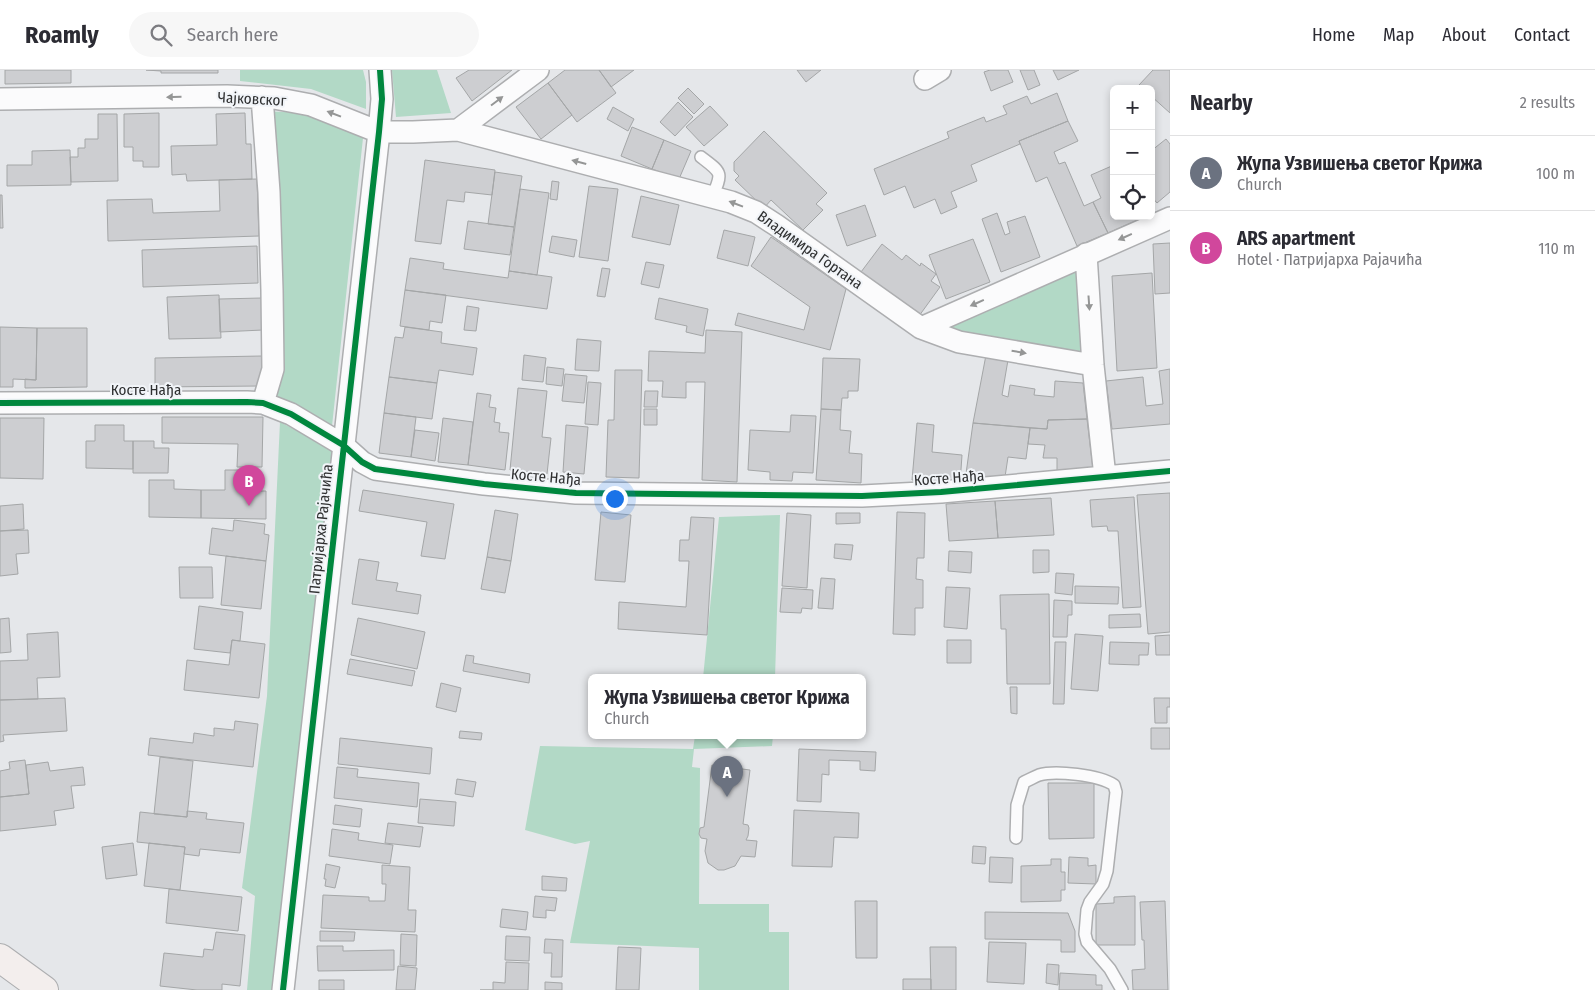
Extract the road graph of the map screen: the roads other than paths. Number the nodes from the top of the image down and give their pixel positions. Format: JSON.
{"nodes":[{"id":1,"x":380,"y":70,"type":"edge"},
{"id":2,"x":538,"y":70,"type":"edge"},
{"id":3,"x":262,"y":97,"type":"junction"},
{"id":4,"x":0,"y":99,"type":"edge"},
{"id":5,"x":458,"y":130,"type":"junction"},
{"id":6,"x":379,"y":132,"type":"junction"},
{"id":7,"x":701,"y":157,"type":"dead end"},
{"id":8,"x":712,"y":196,"type":"junction"},
{"id":9,"x":1170,"y":218,"type":"edge"},
{"id":10,"x":1086,"y":254,"type":"junction"},
{"id":11,"x":921,"y":328,"type":"junction"},
{"id":12,"x":1093,"y":365,"type":"junction"},
{"id":13,"x":0,"y":403,"type":"edge"},
{"id":14,"x":263,"y":403,"type":"junction"},
{"id":15,"x":343,"y":445,"type":"junction"},
{"id":16,"x":1170,"y":471,"type":"edge"},
{"id":17,"x":1105,"y":477,"type":"junction"},
{"id":18,"x":1016,"y":838,"type":"dead end"},
{"id":19,"x":0,"y":958,"type":"edge"},
{"id":20,"x":44,"y":990,"type":"edge"},
{"id":21,"x":283,"y":990,"type":"edge"},
{"id":22,"x":1122,"y":990,"type":"edge"}],
"edges":[{"from":1,"to":6,"type":"street","name":"Патријарха Рајачића"},
{"from":5,"to":2,"type":"street","one_way":true},
{"from":3,"to":4,"type":"street","name":"Чајковског","one_way":true},
{"from":6,"to":3,"type":"street","name":"Чајковског","one_way":true},
{"from":3,"to":14,"type":"street"},
{"from":5,"to":6,"type":"street","name":"Чајковског"},
{"from":8,"to":5,"type":"street","name":"Владимира Гортана","one_way":true},
{"from":6,"to":15,"type":"street","name":"Патријарха Рајачића"},
{"from":7,"to":8,"type":"lane"},
{"from":11,"to":8,"type":"street","name":"Владимира Гортана","one_way":true},
{"from":9,"to":10,"type":"street","one_way":true},
{"from":10,"to":11,"type":"street","one_way":true},
{"from":10,"to":12,"type":"street","one_way":true},
{"from":11,"to":12,"type":"street","name":"Владимира Гортана","one_way":true},
{"from":12,"to":17,"type":"street"},
{"from":13,"to":14,"type":"street","name":"Косте Нађа"},
{"from":14,"to":15,"type":"street","name":"Косте Нађа"},
{"from":15,"to":17,"type":"street","name":"Косте Нађа"},
{"from":15,"to":21,"type":"street","name":"Патријарха Рајачића"},
{"from":16,"to":17,"type":"street","name":"Косте Нађа"},
{"from":18,"to":22,"type":"lane"},
{"from":19,"to":20,"type":"main road"}]}
